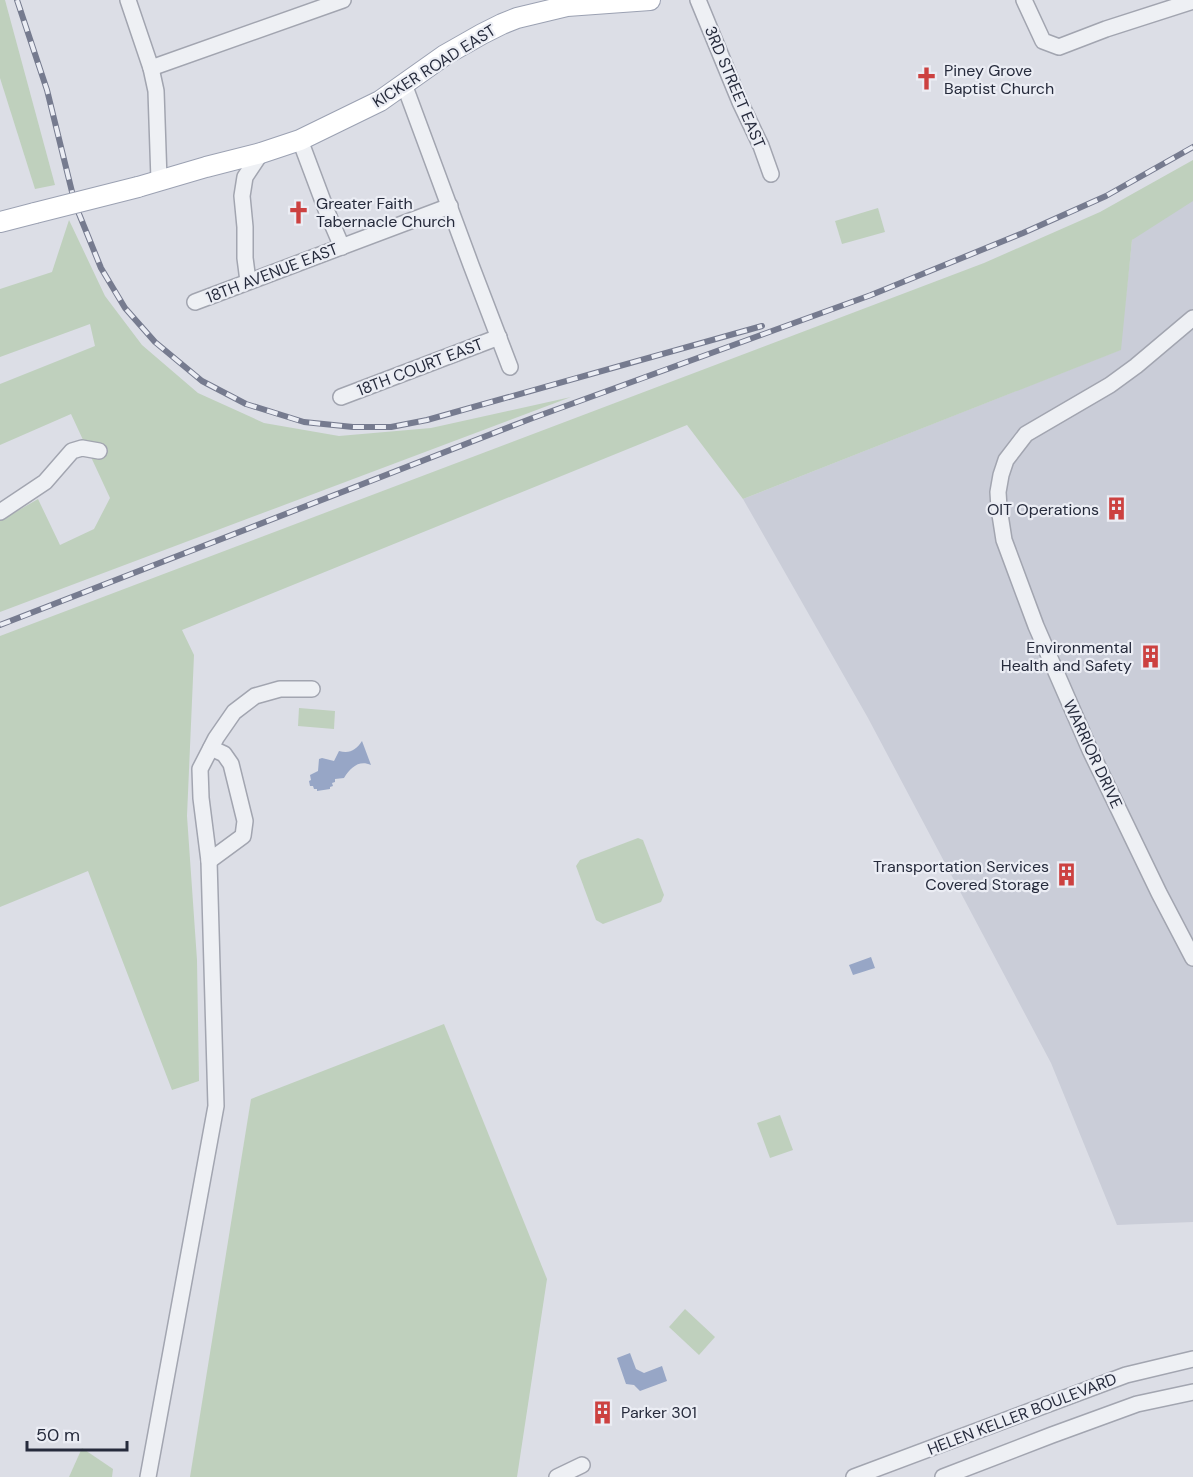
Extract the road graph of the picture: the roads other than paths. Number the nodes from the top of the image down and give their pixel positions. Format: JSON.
{"nodes":[{"id":1,"x":128,"y":0,"type":"edge"},
{"id":2,"x":343,"y":0,"type":"edge"},
{"id":3,"x":650,"y":0,"type":"edge"},
{"id":4,"x":698,"y":0,"type":"edge"},
{"id":5,"x":1024,"y":0,"type":"edge"},
{"id":6,"x":1193,"y":1,"type":"edge"},
{"id":7,"x":152,"y":68,"type":"junction"},
{"id":8,"x":404,"y":84,"type":"junction"},
{"id":9,"x":300,"y":140,"type":"junction"},
{"id":10,"x":261,"y":153,"type":"junction"},
{"id":11,"x":771,"y":174,"type":"dead end"},
{"id":12,"x":159,"y":180,"type":"junction"},
{"id":13,"x":450,"y":206,"type":"junction"},
{"id":14,"x":0,"y":222,"type":"edge"},
{"id":15,"x":342,"y":247,"type":"junction"},
{"id":16,"x":248,"y":281,"type":"junction"},
{"id":17,"x":195,"y":302,"type":"dead end"},
{"id":18,"x":1193,"y":318,"type":"edge"},
{"id":19,"x":499,"y":337,"type":"junction"},
{"id":20,"x":510,"y":367,"type":"dead end"},
{"id":21,"x":341,"y":397,"type":"dead end"},
{"id":22,"x":99,"y":451,"type":"dead end"},
{"id":23,"x":0,"y":512,"type":"edge"},
{"id":24,"x":312,"y":689,"type":"dead end"},
{"id":25,"x":211,"y":748,"type":"junction"},
{"id":26,"x":209,"y":861,"type":"junction"},
{"id":27,"x":1193,"y":958,"type":"edge"},
{"id":28,"x":1193,"y":1359,"type":"edge"},
{"id":29,"x":1193,"y":1392,"type":"edge"},
{"id":30,"x":582,"y":1465,"type":"dead end"},
{"id":31,"x":148,"y":1477,"type":"edge"},
{"id":32,"x":557,"y":1477,"type":"edge"},
{"id":33,"x":854,"y":1477,"type":"edge"},
{"id":34,"x":943,"y":1477,"type":"edge"}],
"edges":[{"from":1,"to":7,"type":"street"},
{"from":2,"to":7,"type":"street"},
{"from":3,"to":8,"type":"main road","name":"KICKER ROAD EAST"},
{"from":4,"to":11,"type":"street","name":"3RD STREET EAST"},
{"from":5,"to":6,"type":"street"},
{"from":7,"to":12,"type":"street"},
{"from":8,"to":9,"type":"main road","name":"KICKER ROAD EAST"},
{"from":8,"to":13,"type":"street"},
{"from":9,"to":10,"type":"main road","name":"KICKER ROAD EAST"},
{"from":9,"to":15,"type":"street"},
{"from":10,"to":12,"type":"main road","name":"KICKER ROAD EAST"},
{"from":10,"to":16,"type":"street"},
{"from":12,"to":14,"type":"main road","name":"KICKER ROAD EAST","bridge":true},
{"from":13,"to":15,"type":"street","name":"18TH AVENUE EAST"},
{"from":13,"to":19,"type":"street"},
{"from":15,"to":16,"type":"street","name":"18TH AVENUE EAST"},
{"from":16,"to":17,"type":"street","name":"18TH AVENUE EAST"},
{"from":18,"to":27,"type":"street","name":"WARRIOR DRIVE"},
{"from":19,"to":20,"type":"street"},
{"from":19,"to":21,"type":"street","name":"18TH COURT EAST"},
{"from":22,"to":23,"type":"street"},
{"from":24,"to":25,"type":"street"},
{"from":25,"to":26,"type":"street"},
{"from":25,"to":26,"type":"street"},
{"from":26,"to":31,"type":"street"},
{"from":28,"to":33,"type":"street","name":"HELEN KELLER BOULEVARD"},
{"from":29,"to":34,"type":"street","name":"HELEN KELLER BOULEVARD"},
{"from":30,"to":32,"type":"street"}]}
